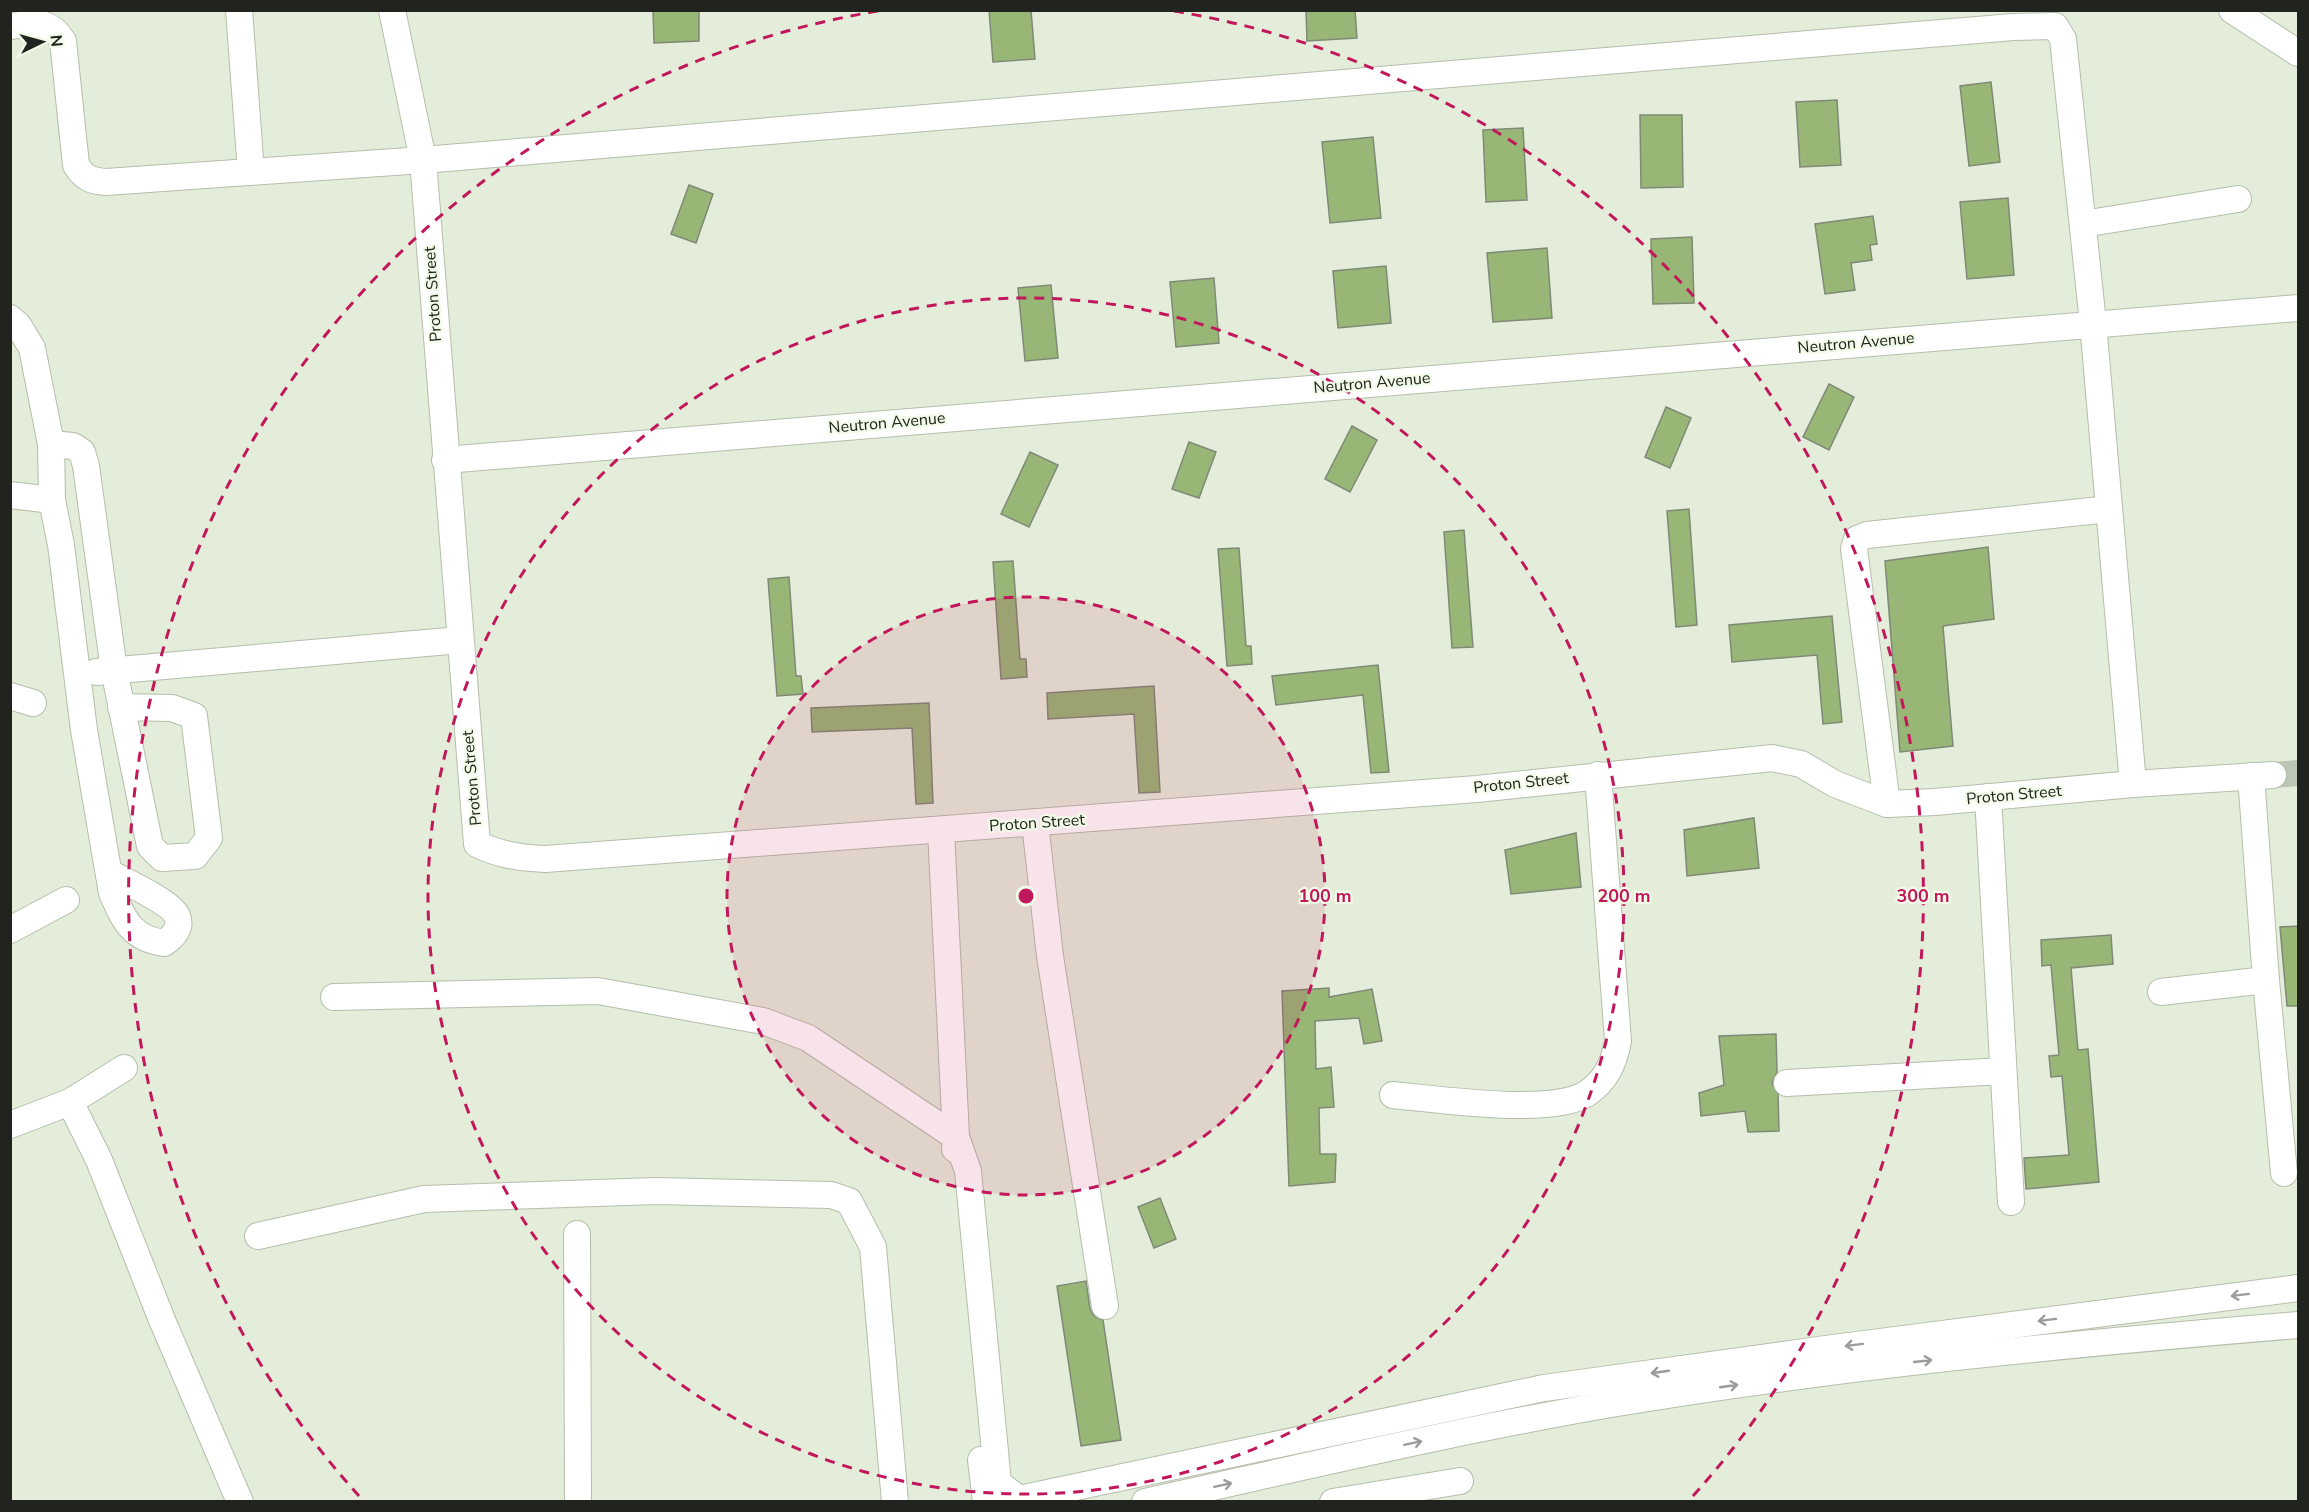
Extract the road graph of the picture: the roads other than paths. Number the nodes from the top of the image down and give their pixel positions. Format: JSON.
{"nodes":[{"id":1,"x":239,"y":10,"type":"edge"},
{"id":2,"x":392,"y":10,"type":"edge"},
{"id":3,"x":2232,"y":10,"type":"edge"},
{"id":4,"x":2014,"y":19,"type":"edge"},
{"id":5,"x":10,"y":26,"type":"edge"},
{"id":6,"x":2298,"y":53,"type":"edge"},
{"id":7,"x":423,"y":160,"type":"junction"},
{"id":8,"x":251,"y":172,"type":"junction"},
{"id":9,"x":2238,"y":199,"type":"dead end"},
{"id":10,"x":2083,"y":224,"type":"junction"},
{"id":11,"x":2298,"y":308,"type":"edge"},
{"id":12,"x":10,"y":318,"type":"edge"},
{"id":13,"x":2093,"y":323,"type":"junction"},
{"id":14,"x":51,"y":444,"type":"junction"},
{"id":15,"x":445,"y":460,"type":"junction"},
{"id":16,"x":10,"y":495,"type":"edge"},
{"id":17,"x":52,"y":500,"type":"junction"},
{"id":18,"x":2109,"y":508,"type":"junction"},
{"id":19,"x":460,"y":640,"type":"junction"},
{"id":20,"x":114,"y":670,"type":"junction"},
{"id":21,"x":77,"y":673,"type":"junction"},
{"id":22,"x":122,"y":707,"type":"junction"},
{"id":23,"x":1598,"y":775,"type":"junction"},
{"id":24,"x":2133,"y":784,"type":"junction"},
{"id":25,"x":1988,"y":798,"type":"junction"},
{"id":26,"x":1887,"y":804,"type":"junction"},
{"id":27,"x":1035,"y":823,"type":"junction"},
{"id":28,"x":941,"y":830,"type":"junction"},
{"id":29,"x":110,"y":873,"type":"dead end"},
{"id":30,"x":66,"y":900,"type":"dead end"},
{"id":31,"x":10,"y":930,"type":"edge"},
{"id":32,"x":2266,"y":980,"type":"junction"},
{"id":33,"x":2161,"y":992,"type":"dead end"},
{"id":34,"x":334,"y":997,"type":"dead end"},
{"id":35,"x":124,"y":1068,"type":"dead end"},
{"id":36,"x":2003,"y":1071,"type":"junction"},
{"id":37,"x":1787,"y":1083,"type":"dead end"},
{"id":38,"x":1393,"y":1095,"type":"dead end"},
{"id":39,"x":70,"y":1102,"type":"junction"},
{"id":40,"x":10,"y":1125,"type":"edge"},
{"id":41,"x":956,"y":1137,"type":"junction"},
{"id":42,"x":2284,"y":1173,"type":"dead end"},
{"id":43,"x":2011,"y":1202,"type":"dead end"},
{"id":44,"x":577,"y":1234,"type":"dead end"},
{"id":45,"x":258,"y":1236,"type":"dead end"},
{"id":46,"x":2298,"y":1288,"type":"edge"},
{"id":47,"x":2210,"y":1299,"type":"junction"},
{"id":48,"x":1105,"y":1306,"type":"dead end"},
{"id":49,"x":974,"y":1313,"type":"junction"},
{"id":50,"x":2298,"y":1325,"type":"edge"},
{"id":51,"x":2214,"y":1332,"type":"junction"},
{"id":52,"x":1460,"y":1481,"type":"dead end"},
{"id":53,"x":1334,"y":1501,"type":"edge"},
{"id":54,"x":240,"y":1502,"type":"edge"},
{"id":55,"x":578,"y":1502,"type":"edge"},
{"id":56,"x":895,"y":1502,"type":"edge"},
{"id":57,"x":986,"y":1502,"type":"edge"},
{"id":58,"x":1145,"y":1502,"type":"edge"}],
"edges":[{"from":1,"to":8,"type":"street"},
{"from":2,"to":7,"type":"street","name":"Proton Street"},
{"from":3,"to":6,"type":"street"},
{"from":4,"to":7,"type":"street"},
{"from":4,"to":10,"type":"street"},
{"from":5,"to":8,"type":"street"},
{"from":7,"to":8,"type":"street"},
{"from":7,"to":15,"type":"street","name":"Proton Street"},
{"from":9,"to":10,"type":"street"},
{"from":10,"to":13,"type":"street"},
{"from":11,"to":13,"type":"street","name":"Neutron Avenue"},
{"from":12,"to":14,"type":"street"},
{"from":13,"to":15,"type":"street","name":"Neutron Avenue"},
{"from":13,"to":18,"type":"street"},
{"from":14,"to":17,"type":"street"},
{"from":14,"to":20,"type":"street"},
{"from":15,"to":19,"type":"street","name":"Proton Street"},
{"from":16,"to":17,"type":"street"},
{"from":17,"to":21,"type":"street"},
{"from":18,"to":24,"type":"street"},
{"from":18,"to":26,"type":"street"},
{"from":19,"to":20,"type":"street"},
{"from":19,"to":28,"type":"street","name":"Proton Street"},
{"from":20,"to":21,"type":"street"},
{"from":20,"to":22,"type":"street"},
{"from":21,"to":29,"type":"street"},
{"from":22,"to":22,"type":"street"},
{"from":23,"to":26,"type":"street","name":"Proton Street"},
{"from":23,"to":27,"type":"street","name":"Proton Street"},
{"from":23,"to":38,"type":"street"},
{"from":24,"to":25,"type":"street","name":"Proton Street"},
{"from":24,"to":32,"type":"street","name":"Proton Street"},
{"from":25,"to":26,"type":"street","name":"Proton Street"},
{"from":25,"to":36,"type":"street"},
{"from":27,"to":28,"type":"street","name":"Proton Street"},
{"from":27,"to":48,"type":"street"},
{"from":28,"to":41,"type":"street"},
{"from":30,"to":31,"type":"street"},
{"from":32,"to":33,"type":"street"},
{"from":32,"to":42,"type":"street"},
{"from":34,"to":41,"type":"street"},
{"from":35,"to":39,"type":"street"},
{"from":36,"to":37,"type":"street"},
{"from":36,"to":43,"type":"street"},
{"from":39,"to":40,"type":"street"},
{"from":39,"to":54,"type":"street"},
{"from":41,"to":49,"type":"street"},
{"from":44,"to":55,"type":"street"},
{"from":45,"to":56,"type":"street"},
{"from":46,"to":47,"type":"street","one_way":true},
{"from":47,"to":49,"type":"street","one_way":true},
{"from":47,"to":51,"type":"street"},
{"from":49,"to":57,"type":"street"},
{"from":50,"to":51,"type":"street"},
{"from":58,"to":51,"type":"street","one_way":true},
{"from":52,"to":53,"type":"street"}]}
